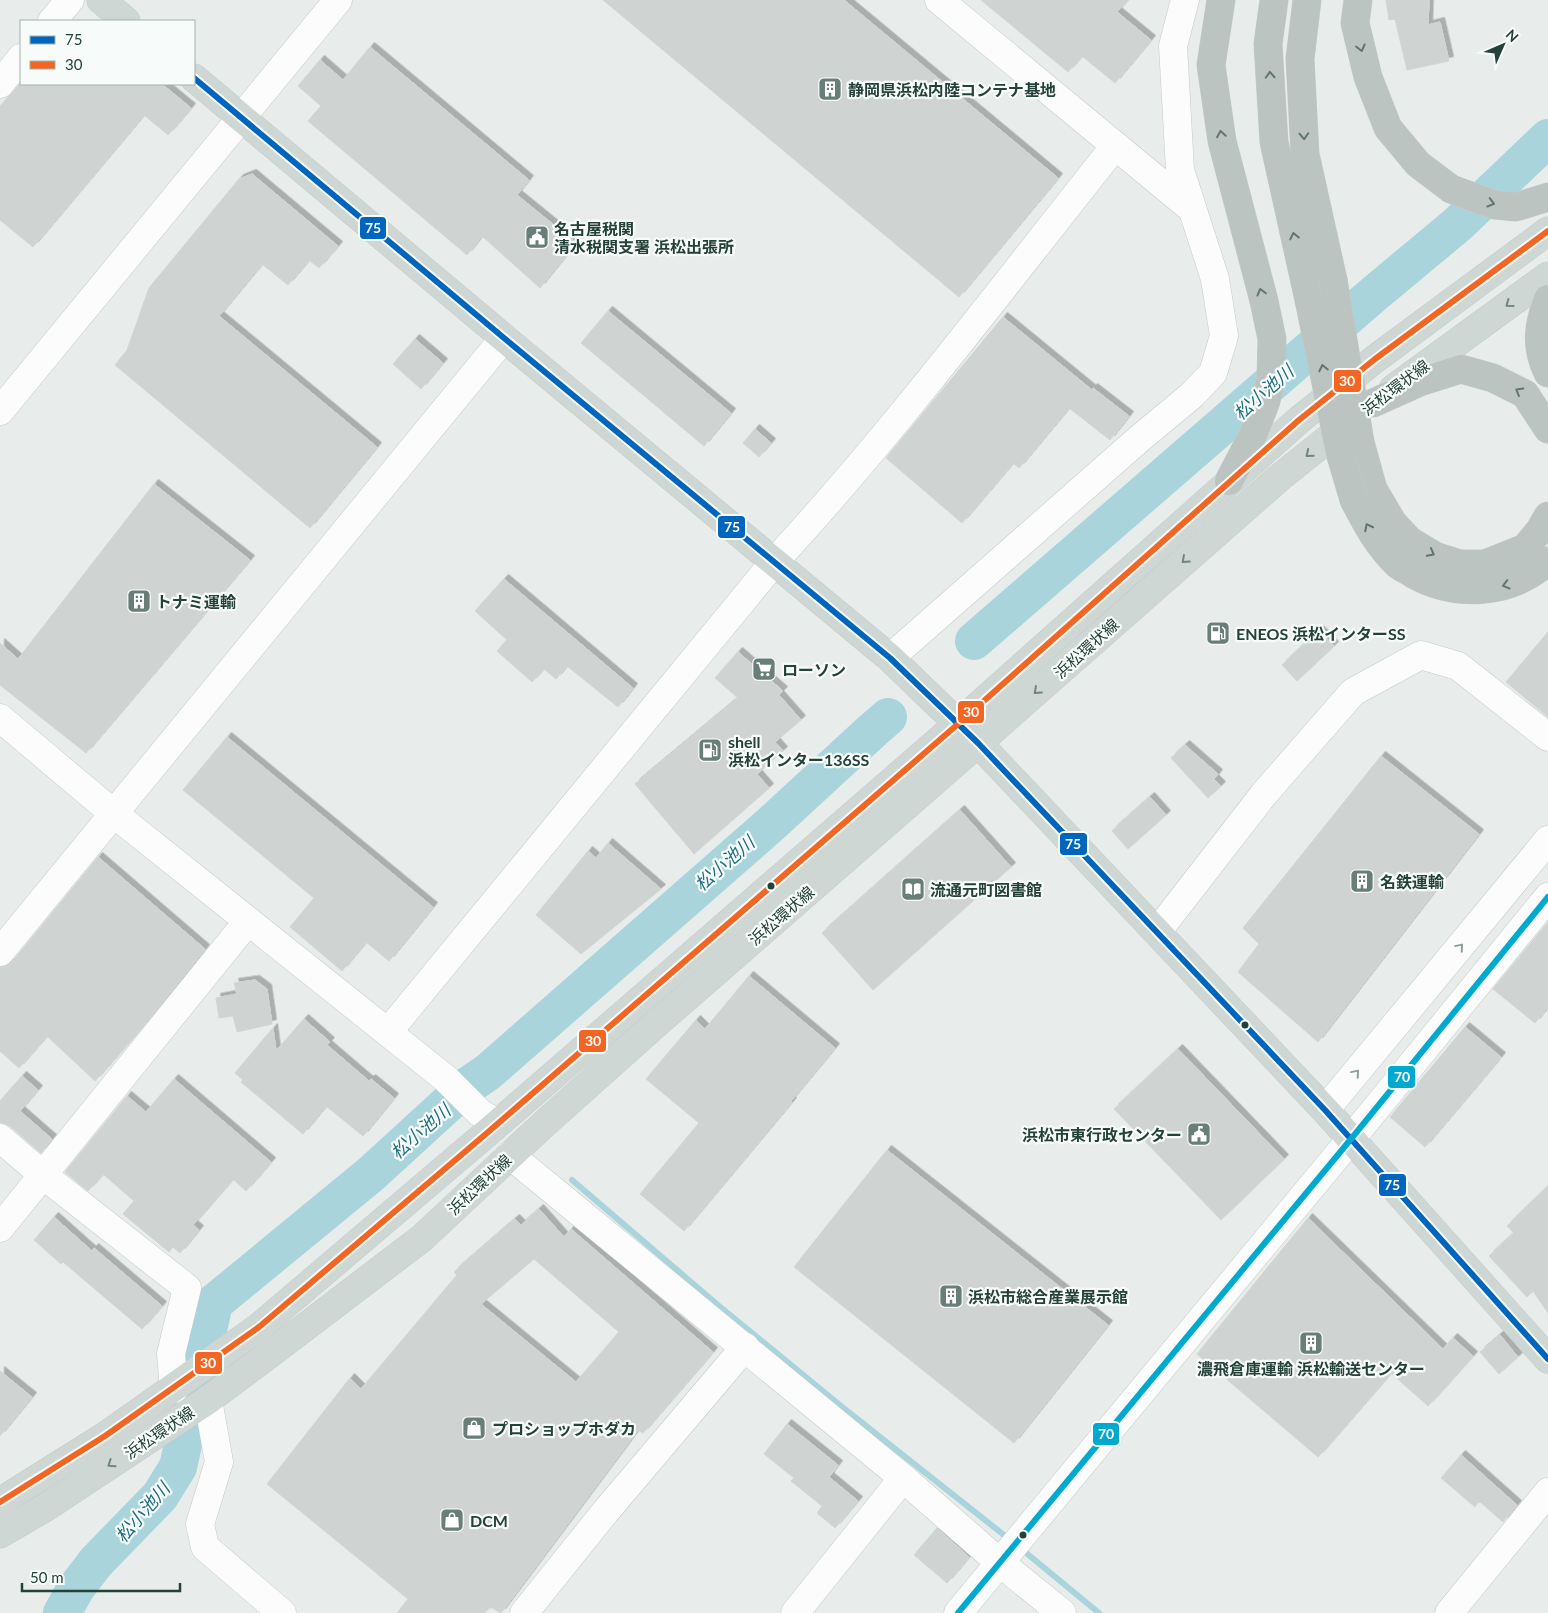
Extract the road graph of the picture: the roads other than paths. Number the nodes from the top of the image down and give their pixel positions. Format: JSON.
{"nodes":[{"id":1,"x":70,"y":0,"type":"edge"},
{"id":2,"x":101,"y":0,"type":"edge"},
{"id":3,"x":338,"y":0,"type":"edge"},
{"id":4,"x":939,"y":0,"type":"edge"},
{"id":5,"x":1184,"y":0,"type":"edge"},
{"id":6,"x":1221,"y":0,"type":"edge"},
{"id":7,"x":1274,"y":0,"type":"edge"},
{"id":8,"x":1307,"y":0,"type":"edge"},
{"id":9,"x":1358,"y":0,"type":"edge"},
{"id":10,"x":53,"y":20,"type":"edge"},
{"id":11,"x":125,"y":20,"type":"edge"},
{"id":12,"x":20,"y":59,"type":"edge"},
{"id":13,"x":195,"y":79,"type":"edge"},
{"id":14,"x":0,"y":84,"type":"edge"},
{"id":15,"x":241,"y":118,"type":"junction"},
{"id":16,"x":1116,"y":146,"type":"junction"},
{"id":17,"x":1540,"y":200,"type":"edge"},
{"id":18,"x":1192,"y":209,"type":"junction"},
{"id":19,"x":1548,"y":231,"type":"edge"},
{"id":20,"x":1548,"y":276,"type":"edge"},
{"id":21,"x":1548,"y":299,"type":"edge"},
{"id":22,"x":504,"y":338,"type":"junction"},
{"id":23,"x":1548,"y":373,"type":"edge"},
{"id":24,"x":1373,"y":403,"type":"junction"},
{"id":25,"x":0,"y":411,"type":"edge"},
{"id":26,"x":1548,"y":430,"type":"edge"},
{"id":27,"x":1229,"y":481,"type":"junction"},
{"id":28,"x":1548,"y":516,"type":"edge"},
{"id":29,"x":775,"y":561,"type":"junction"},
{"id":30,"x":1548,"y":561,"type":"edge"},
{"id":31,"x":890,"y":658,"type":"junction"},
{"id":32,"x":0,"y":718,"type":"edge"},
{"id":33,"x":958,"y":724,"type":"junction"},
{"id":34,"x":1548,"y":737,"type":"edge"},
{"id":35,"x":978,"y":743,"type":"junction"},
{"id":36,"x":113,"y":813,"type":"junction"},
{"id":37,"x":1548,"y":840,"type":"edge"},
{"id":38,"x":1548,"y":897,"type":"edge"},
{"id":39,"x":248,"y":921,"type":"junction"},
{"id":40,"x":1157,"y":932,"type":"junction"},
{"id":41,"x":0,"y":952,"type":"edge"},
{"id":42,"x":388,"y":1032,"type":"junction"},
{"id":43,"x":1325,"y":1110,"type":"junction"},
{"id":44,"x":489,"y":1118,"type":"junction"},
{"id":45,"x":0,"y":1138,"type":"edge"},
{"id":46,"x":1351,"y":1139,"type":"junction"},
{"id":47,"x":510,"y":1155,"type":"junction"},
{"id":48,"x":43,"y":1175,"type":"junction"},
{"id":49,"x":0,"y":1228,"type":"edge"},
{"id":50,"x":745,"y":1347,"type":"junction"},
{"id":51,"x":1548,"y":1359,"type":"edge"},
{"id":52,"x":174,"y":1389,"type":"junction"},
{"id":53,"x":208,"y":1400,"type":"junction"},
{"id":54,"x":903,"y":1478,"type":"junction"},
{"id":55,"x":1548,"y":1492,"type":"edge"},
{"id":56,"x":0,"y":1502,"type":"edge"},
{"id":57,"x":0,"y":1534,"type":"edge"},
{"id":58,"x":1012,"y":1548,"type":"junction"},
{"id":59,"x":282,"y":1613,"type":"edge"},
{"id":60,"x":524,"y":1613,"type":"edge"},
{"id":61,"x":795,"y":1613,"type":"edge"},
{"id":62,"x":958,"y":1613,"type":"edge"},
{"id":63,"x":1062,"y":1613,"type":"edge"},
{"id":64,"x":1448,"y":1613,"type":"edge"}],
"edges":[{"from":1,"to":10,"type":"street"},
{"from":2,"to":11,"type":"main road"},
{"from":3,"to":15,"type":"street"},
{"from":4,"to":16,"type":"street"},
{"from":5,"to":18,"type":"street"},
{"from":27,"to":6,"type":"highway","one_way":true},
{"from":30,"to":7,"type":"highway","one_way":true,"bridge":true},
{"from":8,"to":28,"type":"highway","one_way":true,"bridge":true},
{"from":9,"to":17,"type":"highway","one_way":true},
{"from":12,"to":14,"type":"street"},
{"from":13,"to":15,"type":"main road"},
{"from":15,"to":22,"type":"main road"},
{"from":15,"to":25,"type":"street"},
{"from":16,"to":18,"type":"street"},
{"from":16,"to":29,"type":"street"},
{"from":18,"to":31,"type":"street"},
{"from":19,"to":27,"type":"main road","name":"浜松環状線"},
{"from":20,"to":24,"type":"main road","name":"浜松環状線","one_way":true},
{"from":21,"to":23,"type":"highway"},
{"from":22,"to":29,"type":"main road"},
{"from":22,"to":36,"type":"street"},
{"from":26,"to":24,"type":"highway","one_way":true},
{"from":24,"to":35,"type":"main road","name":"浜松環状線","one_way":true},
{"from":27,"to":33,"type":"main road","name":"浜松環状線"},
{"from":29,"to":31,"type":"main road"},
{"from":29,"to":42,"type":"street"},
{"from":31,"to":33,"type":"main road"},
{"from":32,"to":36,"type":"street"},
{"from":33,"to":35,"type":"main road"},
{"from":33,"to":44,"type":"main road","name":"浜松環状線"},
{"from":34,"to":40,"type":"street"},
{"from":35,"to":40,"type":"main road"},
{"from":35,"to":47,"type":"main road","name":"浜松環状線"},
{"from":36,"to":39,"type":"street"},
{"from":36,"to":41,"type":"street"},
{"from":43,"to":37,"type":"street","one_way":true},
{"from":38,"to":46,"type":"street"},
{"from":39,"to":42,"type":"street"},
{"from":39,"to":48,"type":"street"},
{"from":40,"to":43,"type":"main road"},
{"from":42,"to":44,"type":"street"},
{"from":43,"to":46,"type":"main road"},
{"from":44,"to":52,"type":"main road","name":"浜松環状線"},
{"from":45,"to":48,"type":"street"},
{"from":46,"to":51,"type":"main road"},
{"from":46,"to":58,"type":"street"},
{"from":47,"to":50,"type":"street"},
{"from":47,"to":53,"type":"main road","name":"浜松環状線"},
{"from":48,"to":49,"type":"street"},
{"from":48,"to":52,"type":"street"},
{"from":50,"to":54,"type":"street"},
{"from":50,"to":60,"type":"street"},
{"from":52,"to":56,"type":"main road","name":"浜松環状線"},
{"from":53,"to":57,"type":"main road","name":"浜松環状線","one_way":true},
{"from":53,"to":59,"type":"street"},
{"from":54,"to":58,"type":"street"},
{"from":54,"to":61,"type":"street"},
{"from":55,"to":64,"type":"street"},
{"from":58,"to":62,"type":"street"},
{"from":58,"to":63,"type":"street"}]}
